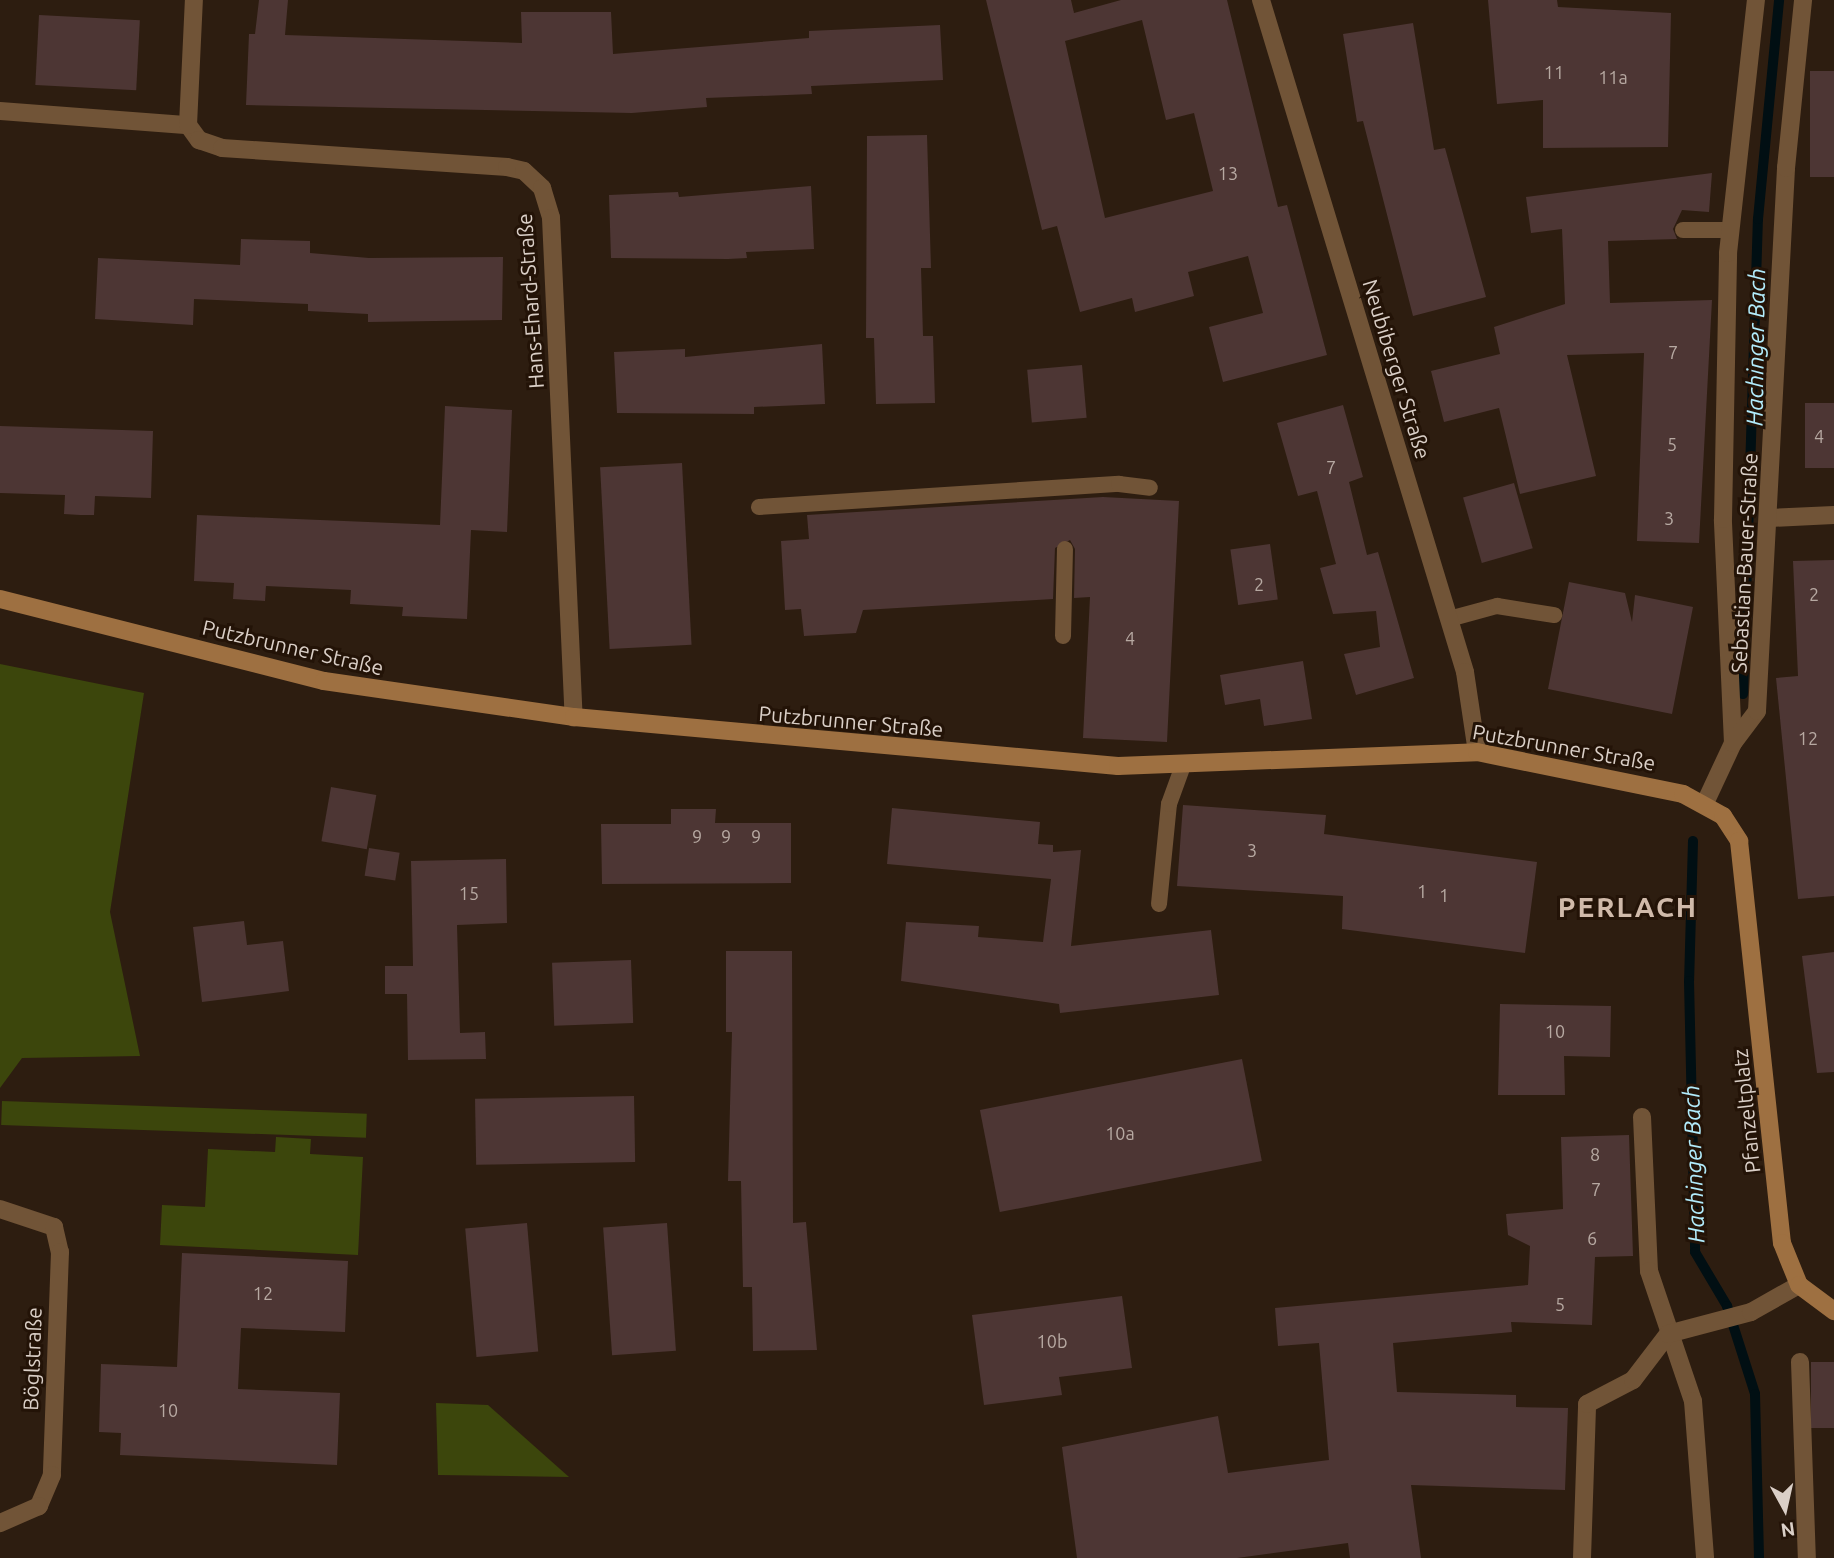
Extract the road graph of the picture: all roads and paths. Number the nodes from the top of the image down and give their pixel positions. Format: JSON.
{"nodes":[{"id":1,"x":194,"y":0,"type":"edge"},
{"id":2,"x":1261,"y":0,"type":"edge"},
{"id":3,"x":1756,"y":0,"type":"edge"},
{"id":4,"x":1803,"y":0,"type":"edge"},
{"id":5,"x":0,"y":111,"type":"edge"},
{"id":6,"x":188,"y":125,"type":"junction"},
{"id":7,"x":1684,"y":230,"type":"dead end"},
{"id":8,"x":1730,"y":230,"type":"junction"},
{"id":9,"x":1150,"y":488,"type":"dead end"},
{"id":10,"x":759,"y":507,"type":"dead end"},
{"id":11,"x":1834,"y":515,"type":"edge"},
{"id":12,"x":1770,"y":518,"type":"junction"},
{"id":13,"x":1065,"y":549,"type":"dead end"},
{"id":14,"x":0,"y":599,"type":"edge"},
{"id":15,"x":1554,"y":615,"type":"dead end"},
{"id":16,"x":1449,"y":619,"type":"junction"},
{"id":17,"x":1063,"y":636,"type":"dead end"},
{"id":18,"x":574,"y":717,"type":"junction"},
{"id":19,"x":1733,"y":743,"type":"junction"},
{"id":20,"x":1477,"y":752,"type":"junction"},
{"id":21,"x":1182,"y":768,"type":"junction"},
{"id":22,"x":1705,"y":803,"type":"junction"},
{"id":23,"x":1158,"y":904,"type":"dead end"},
{"id":24,"x":1642,"y":1117,"type":"dead end"},
{"id":25,"x":0,"y":1209,"type":"edge"},
{"id":26,"x":1799,"y":1285,"type":"junction"},
{"id":27,"x":1834,"y":1311,"type":"edge"},
{"id":28,"x":1668,"y":1334,"type":"junction"},
{"id":29,"x":1800,"y":1362,"type":"dead end"},
{"id":30,"x":0,"y":1523,"type":"edge"},
{"id":31,"x":1582,"y":1558,"type":"edge"},
{"id":32,"x":1705,"y":1558,"type":"edge"},
{"id":33,"x":1807,"y":1558,"type":"edge"}],
"edges":[{"from":1,"to":6,"type":"street"},
{"from":2,"to":16,"type":"street","name":"Neubiberger Straße"},
{"from":3,"to":8,"type":"street","name":"Sebastian-Bauer-Straße"},
{"from":4,"to":12,"type":"street","name":"Sebastian-Bauer-Straße"},
{"from":5,"to":6,"type":"street"},
{"from":6,"to":18,"type":"street","name":"Hans-Ehard-Straße"},
{"from":7,"to":8,"type":"lane"},
{"from":8,"to":19,"type":"street","name":"Sebastian-Bauer-Straße"},
{"from":9,"to":10,"type":"lane"},
{"from":11,"to":12,"type":"street"},
{"from":12,"to":19,"type":"street","name":"Sebastian-Bauer-Straße"},
{"from":13,"to":17,"type":"lane"},
{"from":14,"to":18,"type":"main road","name":"Putzbrunner Straße"},
{"from":15,"to":16,"type":"lane"},
{"from":16,"to":20,"type":"street","name":"Neubiberger Straße"},
{"from":18,"to":21,"type":"main road","name":"Putzbrunner Straße"},
{"from":19,"to":22,"type":"street","name":"Sebastian-Bauer-Straße"},
{"from":20,"to":21,"type":"main road","name":"Putzbrunner Straße"},
{"from":20,"to":22,"type":"main road","name":"Putzbrunner Straße"},
{"from":21,"to":23,"type":"lane"},
{"from":22,"to":26,"type":"main road","name":"Pfanzeltplatz"},
{"from":24,"to":28,"type":"street"},
{"from":25,"to":30,"type":"street","name":"Böglstraße"},
{"from":26,"to":27,"type":"main road"},
{"from":26,"to":28,"type":"street"},
{"from":28,"to":31,"type":"street"},
{"from":28,"to":32,"type":"street"},
{"from":29,"to":33,"type":"street"}]}
